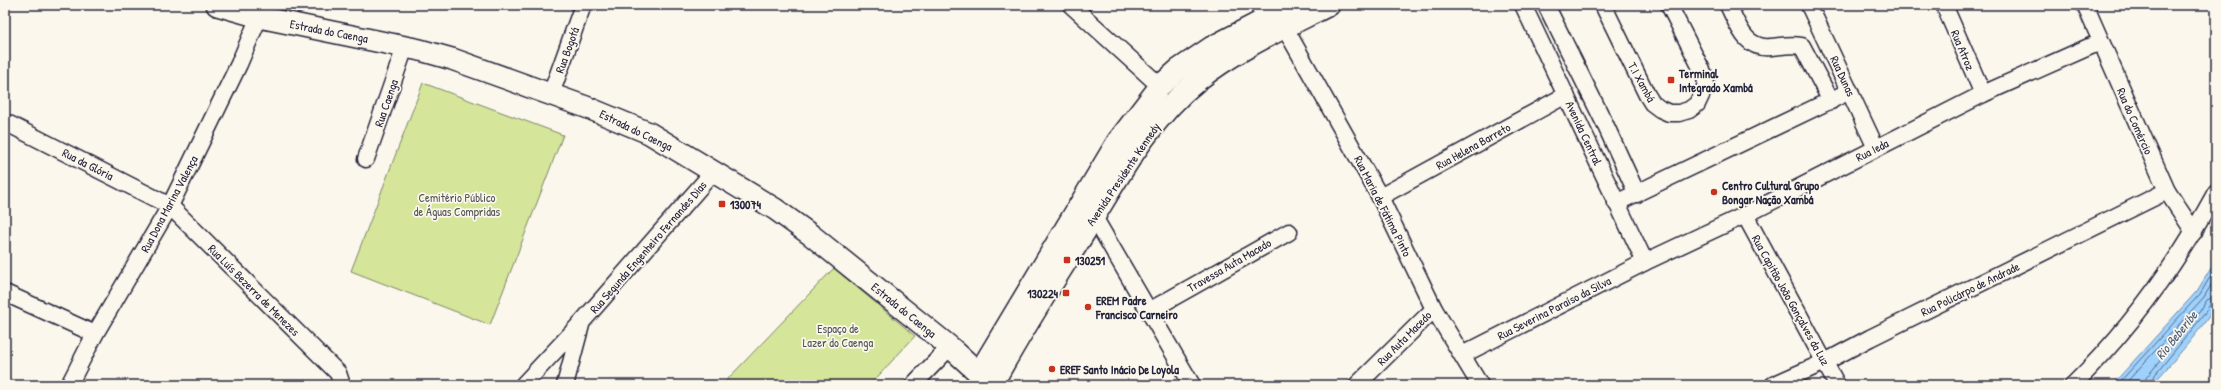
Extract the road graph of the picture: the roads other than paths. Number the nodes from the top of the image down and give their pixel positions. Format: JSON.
{"nodes":[{"id":1,"x":217,"y":5,"type":"edge"},
{"id":2,"x":583,"y":5,"type":"edge"},
{"id":3,"x":1071,"y":5,"type":"edge"},
{"id":4,"x":1293,"y":5,"type":"edge"},
{"id":5,"x":1329,"y":5,"type":"edge"},
{"id":6,"x":1523,"y":5,"type":"edge"},
{"id":7,"x":1546,"y":5,"type":"edge"},
{"id":8,"x":1603,"y":5,"type":"edge"},
{"id":9,"x":1669,"y":5,"type":"edge"},
{"id":10,"x":1728,"y":5,"type":"edge"},
{"id":11,"x":1809,"y":5,"type":"edge"},
{"id":12,"x":1944,"y":5,"type":"edge"},
{"id":13,"x":2085,"y":5,"type":"edge"},
{"id":14,"x":1262,"y":12,"type":"edge"},
{"id":15,"x":259,"y":17,"type":"junction"},
{"id":16,"x":1284,"y":28,"type":"junction"},
{"id":17,"x":2100,"y":42,"type":"junction"},
{"id":18,"x":405,"y":47,"type":"junction"},
{"id":19,"x":1160,"y":86,"type":"junction"},
{"id":20,"x":1850,"y":91,"type":"junction"},
{"id":21,"x":551,"y":94,"type":"junction"},
{"id":22,"x":1983,"y":94,"type":"junction"},
{"id":23,"x":1566,"y":95,"type":"junction"},
{"id":24,"x":1831,"y":101,"type":"junction"},
{"id":25,"x":5,"y":122,"type":"edge"},
{"id":26,"x":1876,"y":148,"type":"junction"},
{"id":27,"x":366,"y":159,"type":"dead end"},
{"id":28,"x":714,"y":171,"type":"junction"},
{"id":29,"x":2167,"y":191,"type":"junction"},
{"id":30,"x":2216,"y":192,"type":"edge"},
{"id":31,"x":1636,"y":194,"type":"junction"},
{"id":32,"x":1380,"y":197,"type":"junction"},
{"id":33,"x":1616,"y":203,"type":"junction"},
{"id":34,"x":170,"y":206,"type":"junction"},
{"id":35,"x":1745,"y":215,"type":"junction"},
{"id":36,"x":1094,"y":217,"type":"junction"},
{"id":37,"x":1289,"y":232,"type":"dead end"},
{"id":38,"x":2194,"y":232,"type":"junction"},
{"id":39,"x":1645,"y":262,"type":"junction"},
{"id":40,"x":5,"y":293,"type":"edge"},
{"id":41,"x":1434,"y":309,"type":"junction"},
{"id":42,"x":1149,"y":311,"type":"junction"},
{"id":43,"x":581,"y":323,"type":"junction"},
{"id":44,"x":95,"y":334,"type":"junction"},
{"id":45,"x":950,"y":347,"type":"junction"},
{"id":46,"x":1464,"y":354,"type":"junction"},
{"id":47,"x":1825,"y":362,"type":"junction"},
{"id":48,"x":340,"y":379,"type":"edge"},
{"id":49,"x":987,"y":381,"type":"edge"},
{"id":50,"x":69,"y":385,"type":"edge"},
{"id":51,"x":523,"y":385,"type":"edge"},
{"id":52,"x":565,"y":385,"type":"edge"},
{"id":53,"x":913,"y":385,"type":"edge"},
{"id":54,"x":1192,"y":385,"type":"edge"},
{"id":55,"x":1357,"y":385,"type":"edge"},
{"id":56,"x":1480,"y":385,"type":"edge"},
{"id":57,"x":1773,"y":385,"type":"edge"},
{"id":58,"x":1837,"y":385,"type":"edge"},
{"id":59,"x":2072,"y":385,"type":"edge"}],
"edges":[{"from":1,"to":15,"type":"main road","name":"Estrada do Caenga"},
{"from":2,"to":21,"type":"street","name":"Rua Bogotá"},
{"from":3,"to":19,"type":"street"},
{"from":4,"to":14,"type":"main road","name":"Avenida Presidente Kennedy"},
{"from":5,"to":16,"type":"main road","name":"Avenida Presidente Kennedy"},
{"from":6,"to":23,"type":"street","name":"Avenida Central"},
{"from":7,"to":31,"type":"street"},
{"from":8,"to":9,"type":"street","name":"T.I Xambá"},
{"from":10,"to":24,"type":"street"},
{"from":11,"to":20,"type":"street","name":"Rua Dunas"},
{"from":12,"to":22,"type":"street","name":"Rua Atroz"},
{"from":13,"to":17,"type":"street","name":"Rua do Comércio"},
{"from":14,"to":19,"type":"main road","name":"Avenida Presidente Kennedy"},
{"from":15,"to":18,"type":"main road","name":"Estrada do Caenga"},
{"from":15,"to":34,"type":"street","name":"Rua Dona Marina Valença"},
{"from":16,"to":32,"type":"street","name":"Rua Maria de Fátima Pinto"},
{"from":16,"to":36,"type":"main road","name":"Avenida Presidente Kennedy"},
{"from":17,"to":22,"type":"street","name":"Rua Ieda"},
{"from":17,"to":29,"type":"street","name":"Rua do Comércio"},
{"from":18,"to":21,"type":"main road","name":"Estrada do Caenga"},
{"from":18,"to":27,"type":"street","name":"Rua Caenga"},
{"from":19,"to":49,"type":"main road","name":"Avenida Presidente Kennedy"},
{"from":20,"to":24,"type":"street"},
{"from":20,"to":26,"type":"street","name":"Rua Dunas"},
{"from":21,"to":28,"type":"main road","name":"Estrada do Caenga"},
{"from":22,"to":26,"type":"street","name":"Rua Ieda"},
{"from":23,"to":32,"type":"street","name":"Rua Helena Barreto"},
{"from":23,"to":33,"type":"street","name":"Avenida Central"},
{"from":24,"to":31,"type":"street"},
{"from":25,"to":34,"type":"street","name":"Rua da Glória"},
{"from":26,"to":35,"type":"street","name":"Rua Ieda"},
{"from":28,"to":43,"type":"street","name":"Rua Segunda Engenheiro Fernandes Dias"},
{"from":28,"to":45,"type":"main road","name":"Estrada do Caenga"},
{"from":29,"to":38,"type":"street","name":"Rua do Comércio"},
{"from":29,"to":47,"type":"street","name":"Rua Policárpo de Andrade"},
{"from":30,"to":38,"type":"street"},
{"from":31,"to":33,"type":"street"},
{"from":32,"to":41,"type":"street","name":"Rua Maria de Fátima Pinto"},
{"from":33,"to":39,"type":"street","name":"Avenida Central"},
{"from":34,"to":44,"type":"street","name":"Rua Dona Marina Valença"},
{"from":34,"to":48,"type":"street","name":"Rua Luís Bezerra de Menezes"},
{"from":35,"to":39,"type":"street","name":"Rua Ieda"},
{"from":35,"to":47,"type":"street","name":"Rua Capitão João Gonçalves da Luz"},
{"from":36,"to":42,"type":"street"},
{"from":36,"to":49,"type":"main road","name":"Avenida Presidente Kennedy"},
{"from":37,"to":42,"type":"street","name":"Travessa Auta Macedo"},
{"from":38,"to":59,"type":"street"},
{"from":39,"to":46,"type":"street","name":"Rua Severina Paraíso da Silva"},
{"from":40,"to":44,"type":"street"},
{"from":41,"to":46,"type":"street","name":"Rua Maria de Fátima Pinto"},
{"from":41,"to":55,"type":"street","name":"Rua Auta Macedo"},
{"from":42,"to":54,"type":"street"},
{"from":43,"to":51,"type":"street","name":"Rua Segunda Engenheiro Fernandes Dias"},
{"from":43,"to":52,"type":"street","name":"Rua Segunda Engenheiro Fernandes Dias"},
{"from":44,"to":50,"type":"street","name":"Rua Dona Marina Valença"},
{"from":45,"to":49,"type":"main road","name":"Estrada do Caenga"},
{"from":45,"to":53,"type":"street"},
{"from":46,"to":56,"type":"street","name":"Rua Maria de Fátima Pinto"},
{"from":47,"to":57,"type":"street","name":"Rua Policárpo de Andrade"},
{"from":47,"to":58,"type":"street","name":"Rua Capitão João Gonçalves da Luz"}]}
